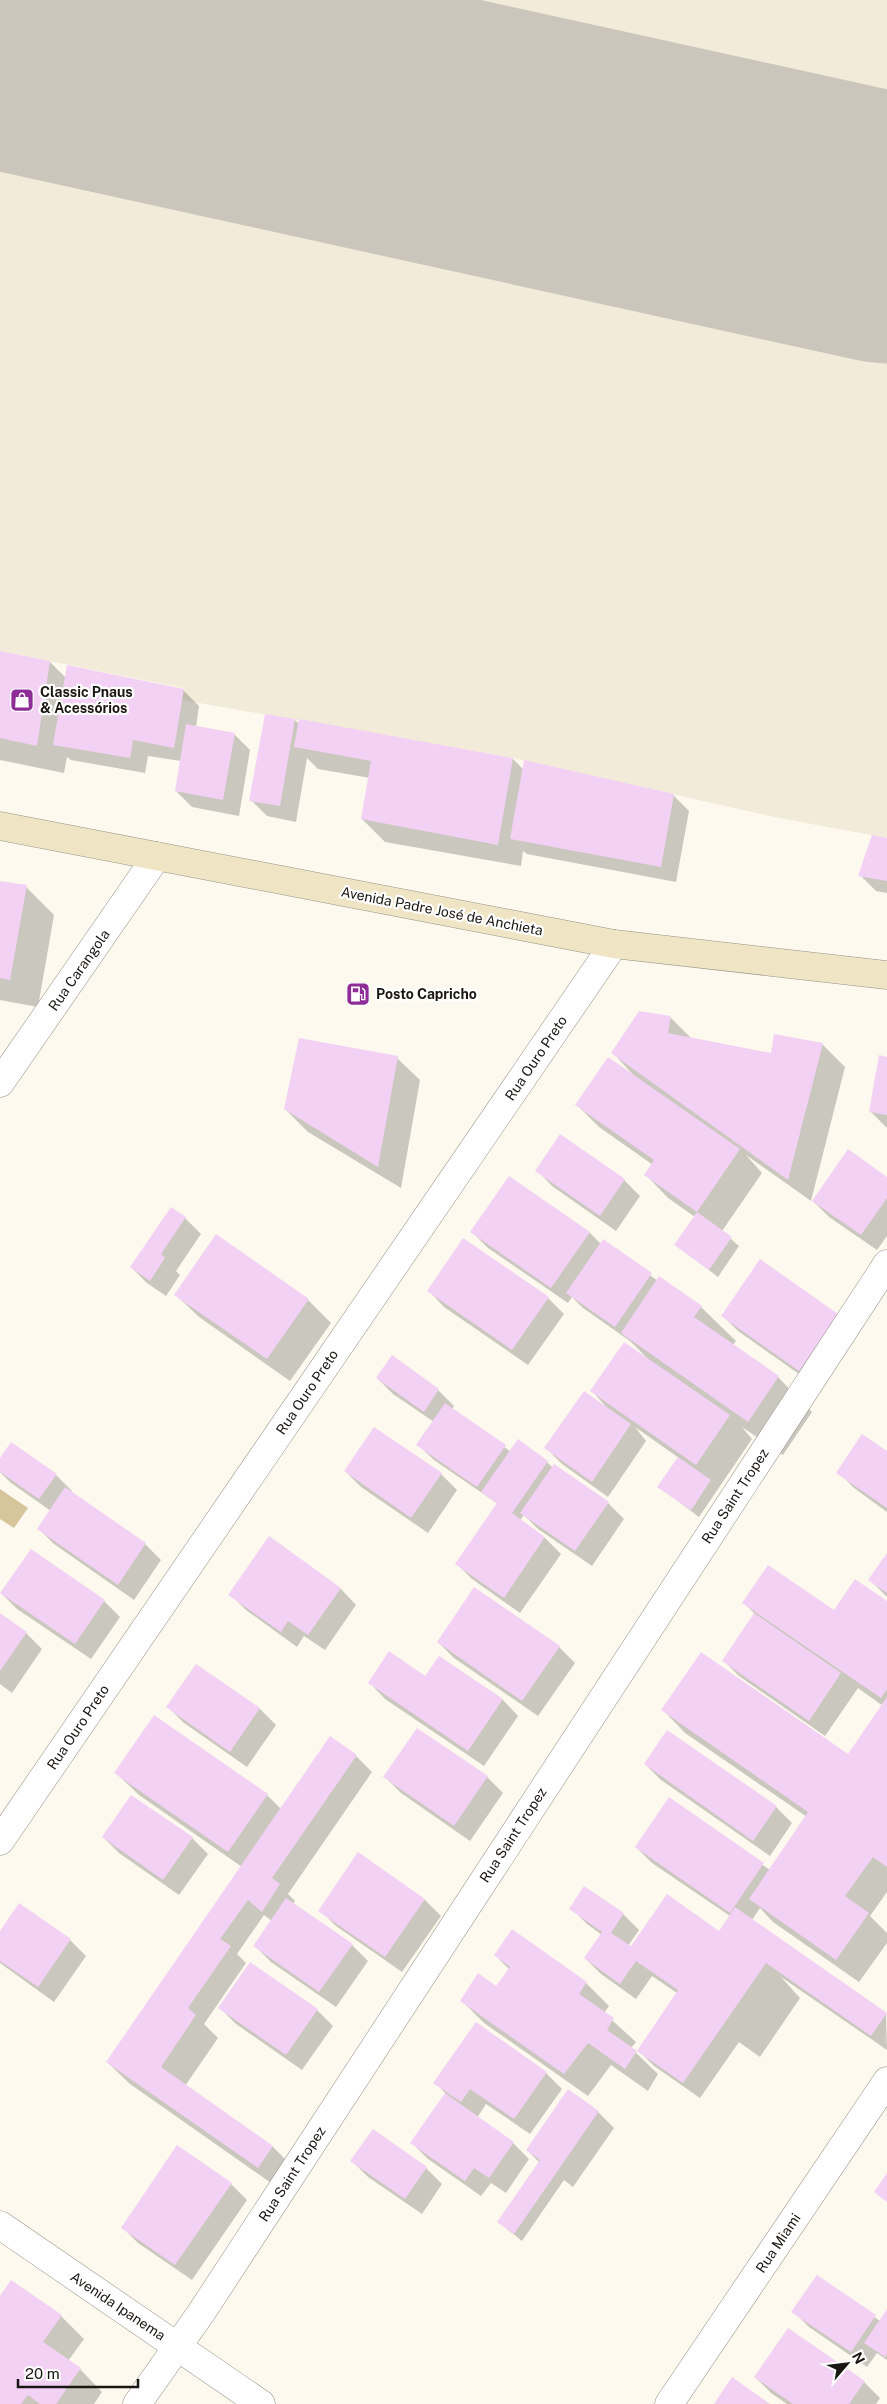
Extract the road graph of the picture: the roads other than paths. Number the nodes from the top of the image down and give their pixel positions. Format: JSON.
{"nodes":[{"id":1,"x":0,"y":826,"type":"edge"},
{"id":2,"x":157,"y":856,"type":"junction"},
{"id":3,"x":614,"y":944,"type":"junction"},
{"id":4,"x":887,"y":975,"type":"edge"},
{"id":5,"x":0,"y":1083,"type":"edge"},
{"id":6,"x":887,"y":1264,"type":"edge"},
{"id":7,"x":0,"y":1841,"type":"edge"},
{"id":8,"x":887,"y":2082,"type":"edge"},
{"id":9,"x":0,"y":2225,"type":"edge"},
{"id":10,"x":177,"y":2347,"type":"junction"},
{"id":11,"x":138,"y":2404,"type":"edge"},
{"id":12,"x":261,"y":2404,"type":"edge"},
{"id":13,"x":669,"y":2404,"type":"edge"}],
"edges":[{"from":1,"to":2,"type":"main road","name":"Avenida Padre José de Anchieta"},
{"from":2,"to":3,"type":"main road","name":"Avenida Padre José de Anchieta"},
{"from":2,"to":5,"type":"street","name":"Rua Carangola"},
{"from":3,"to":4,"type":"main road","name":"Avenida Padre José de Anchieta"},
{"from":3,"to":7,"type":"street","name":"Rua Ouro Preto"},
{"from":6,"to":10,"type":"street","name":"Rua Saint Tropez"},
{"from":8,"to":13,"type":"street","name":"Rua Miami"},
{"from":9,"to":10,"type":"street","name":"Avenida Ipanema"},
{"from":10,"to":11,"type":"street","name":"Rua Saint Tropez"},
{"from":10,"to":12,"type":"street","name":"Avenida Ipanema"}]}
